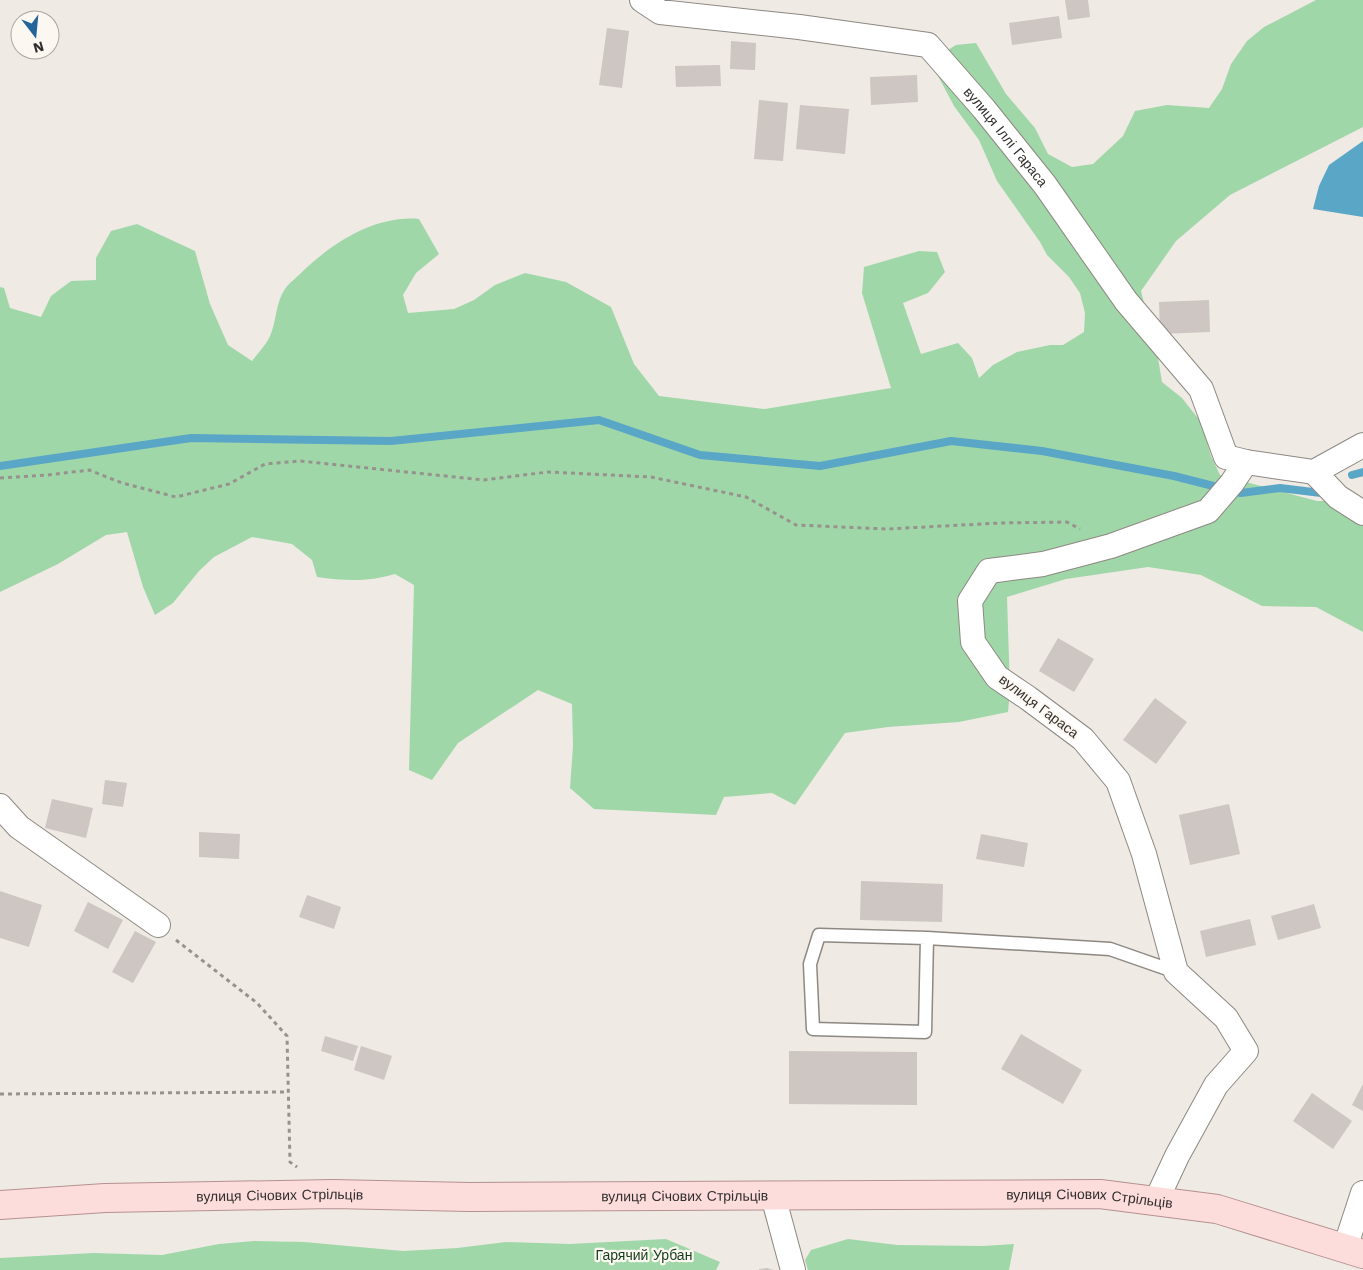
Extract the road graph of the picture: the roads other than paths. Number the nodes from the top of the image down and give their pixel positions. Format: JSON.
{"nodes":[{"id":1,"x":642,"y":0,"type":"edge"},
{"id":2,"x":1363,"y":445,"type":"edge"},
{"id":3,"x":1246,"y":462,"type":"junction"},
{"id":4,"x":1314,"y":472,"type":"junction"},
{"id":5,"x":1363,"y":513,"type":"edge"},
{"id":6,"x":0,"y":806,"type":"edge"},
{"id":7,"x":158,"y":925,"type":"road end"},
{"id":8,"x":927,"y":938,"type":"junction"},
{"id":9,"x":1176,"y":972,"type":"junction"},
{"id":10,"x":1363,"y":1193,"type":"edge"},
{"id":11,"x":773,"y":1196,"type":"junction"},
{"id":12,"x":1156,"y":1201,"type":"junction"},
{"id":13,"x":0,"y":1205,"type":"edge"},
{"id":14,"x":1354,"y":1251,"type":"edge"},
{"id":15,"x":792,"y":1270,"type":"edge"}],
"edges":[{"from":1,"to":3,"type":"street","name":"вулиця Іллі Гараса"},
{"from":2,"to":4,"type":"street"},
{"from":3,"to":4,"type":"street"},
{"from":3,"to":9,"type":"street","name":"вулиця Гараса"},
{"from":4,"to":5,"type":"street"},
{"from":6,"to":7,"type":"street"},
{"from":8,"to":8,"type":"lane"},
{"from":8,"to":9,"type":"lane"},
{"from":9,"to":12,"type":"street"},
{"from":10,"to":14,"type":"street"},
{"from":11,"to":12,"type":"main road","name":"вулиця Січових Стрільців"},
{"from":11,"to":13,"type":"main road","name":"вулиця Січових Стрільців"},
{"from":11,"to":15,"type":"street"},
{"from":12,"to":14,"type":"main road","name":"вулиця Січових Стрільців"}]}
